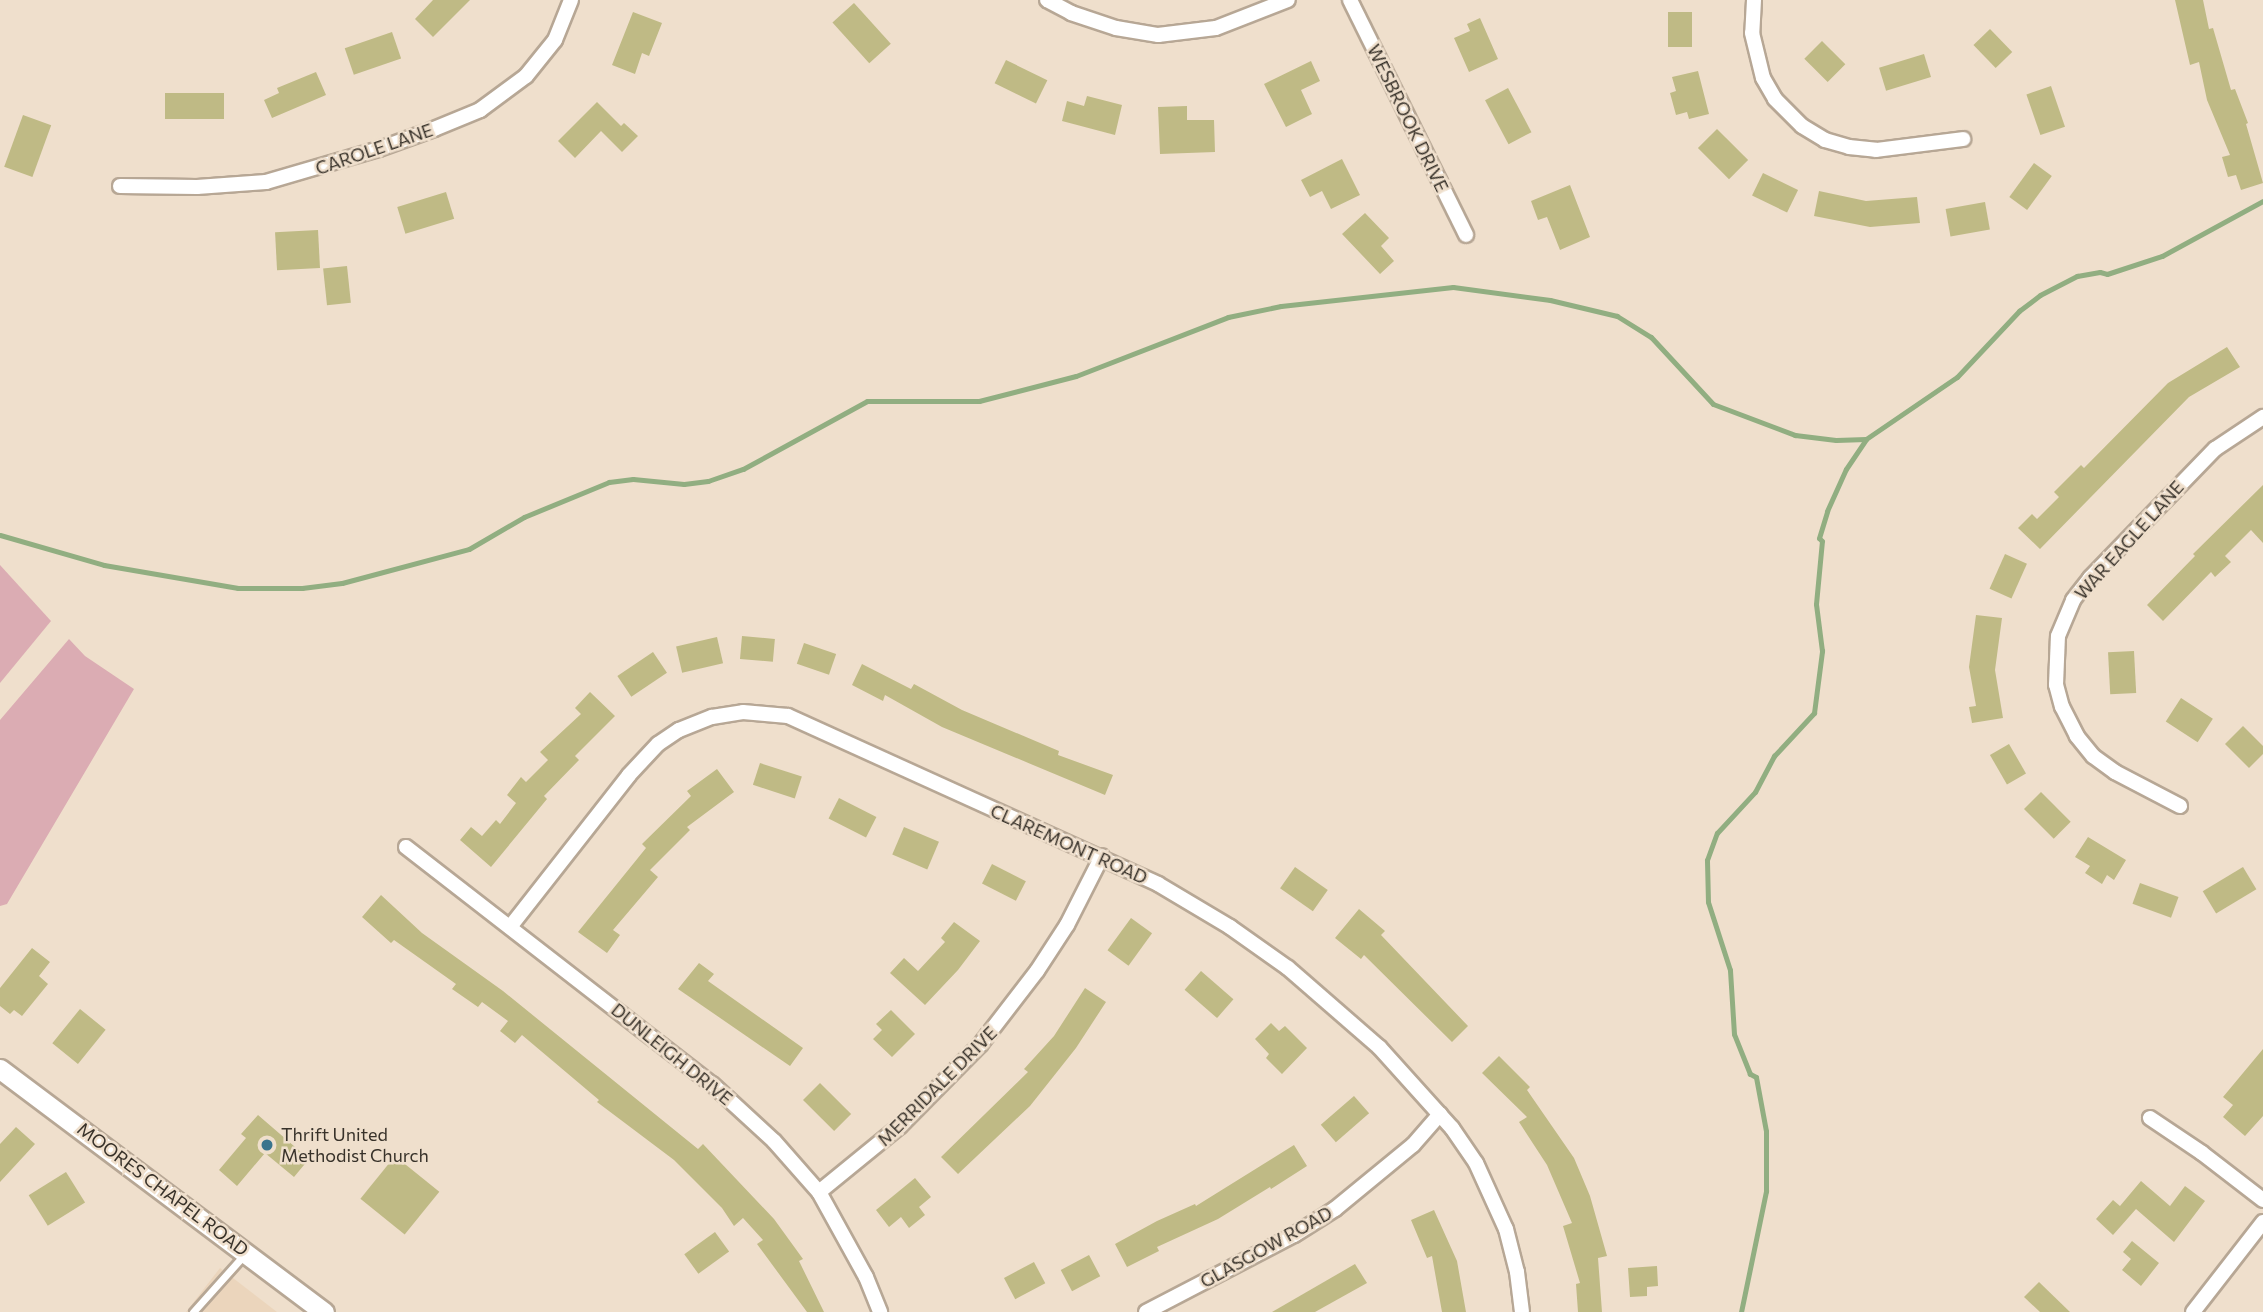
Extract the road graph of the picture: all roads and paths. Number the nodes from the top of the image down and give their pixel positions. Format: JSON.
{"nodes":[{"id":1,"x":571,"y":0,"type":"edge"},
{"id":2,"x":1047,"y":0,"type":"edge"},
{"id":3,"x":1288,"y":0,"type":"edge"},
{"id":4,"x":1350,"y":0,"type":"edge"},
{"id":5,"x":1754,"y":0,"type":"edge"},
{"id":6,"x":1963,"y":139,"type":"dead end"},
{"id":7,"x":120,"y":186,"type":"dead end"},
{"id":8,"x":1466,"y":235,"type":"dead end"},
{"id":9,"x":2263,"y":417,"type":"edge"},
{"id":10,"x":2180,"y":806,"type":"dead end"},
{"id":11,"x":406,"y":846,"type":"dead end"},
{"id":12,"x":1102,"y":856,"type":"junction"},
{"id":13,"x":510,"y":927,"type":"junction"},
{"id":14,"x":0,"y":1069,"type":"edge"},
{"id":15,"x":1440,"y":1114,"type":"junction"},
{"id":16,"x":2150,"y":1118,"type":"dead end"},
{"id":17,"x":819,"y":1192,"type":"junction"},
{"id":18,"x":2263,"y":1200,"type":"edge"},
{"id":19,"x":2263,"y":1222,"type":"edge"},
{"id":20,"x":247,"y":1252,"type":"junction"},
{"id":21,"x":193,"y":1312,"type":"edge"},
{"id":22,"x":324,"y":1312,"type":"edge"},
{"id":23,"x":880,"y":1312,"type":"edge"},
{"id":24,"x":1146,"y":1312,"type":"edge"},
{"id":25,"x":1522,"y":1312,"type":"edge"},
{"id":26,"x":2193,"y":1312,"type":"edge"}],
"edges":[{"from":1,"to":7,"type":"street","name":"CAROLE LANE"},
{"from":2,"to":3,"type":"street"},
{"from":4,"to":8,"type":"street","name":"WESBROOK DRIVE"},
{"from":5,"to":6,"type":"street"},
{"from":9,"to":10,"type":"street","name":"WAR EAGLE LANE"},
{"from":11,"to":13,"type":"street","name":"DUNLEIGH DRIVE"},
{"from":12,"to":13,"type":"street","name":"CLAREMONT ROAD"},
{"from":12,"to":15,"type":"street","name":"CLAREMONT ROAD"},
{"from":12,"to":17,"type":"street","name":"MERRIDALE DRIVE"},
{"from":13,"to":17,"type":"street","name":"DUNLEIGH DRIVE"},
{"from":14,"to":20,"type":"main road","name":"MOORES CHAPEL ROAD"},
{"from":15,"to":24,"type":"street","name":"GLASGOW ROAD"},
{"from":15,"to":25,"type":"street","name":"CLAREMONT ROAD"},
{"from":16,"to":18,"type":"street"},
{"from":17,"to":23,"type":"street","name":"DUNLEIGH DRIVE"},
{"from":19,"to":26,"type":"street"},
{"from":20,"to":21,"type":"lane"},
{"from":20,"to":22,"type":"main road","name":"MOORES CHAPEL ROAD"}]}
